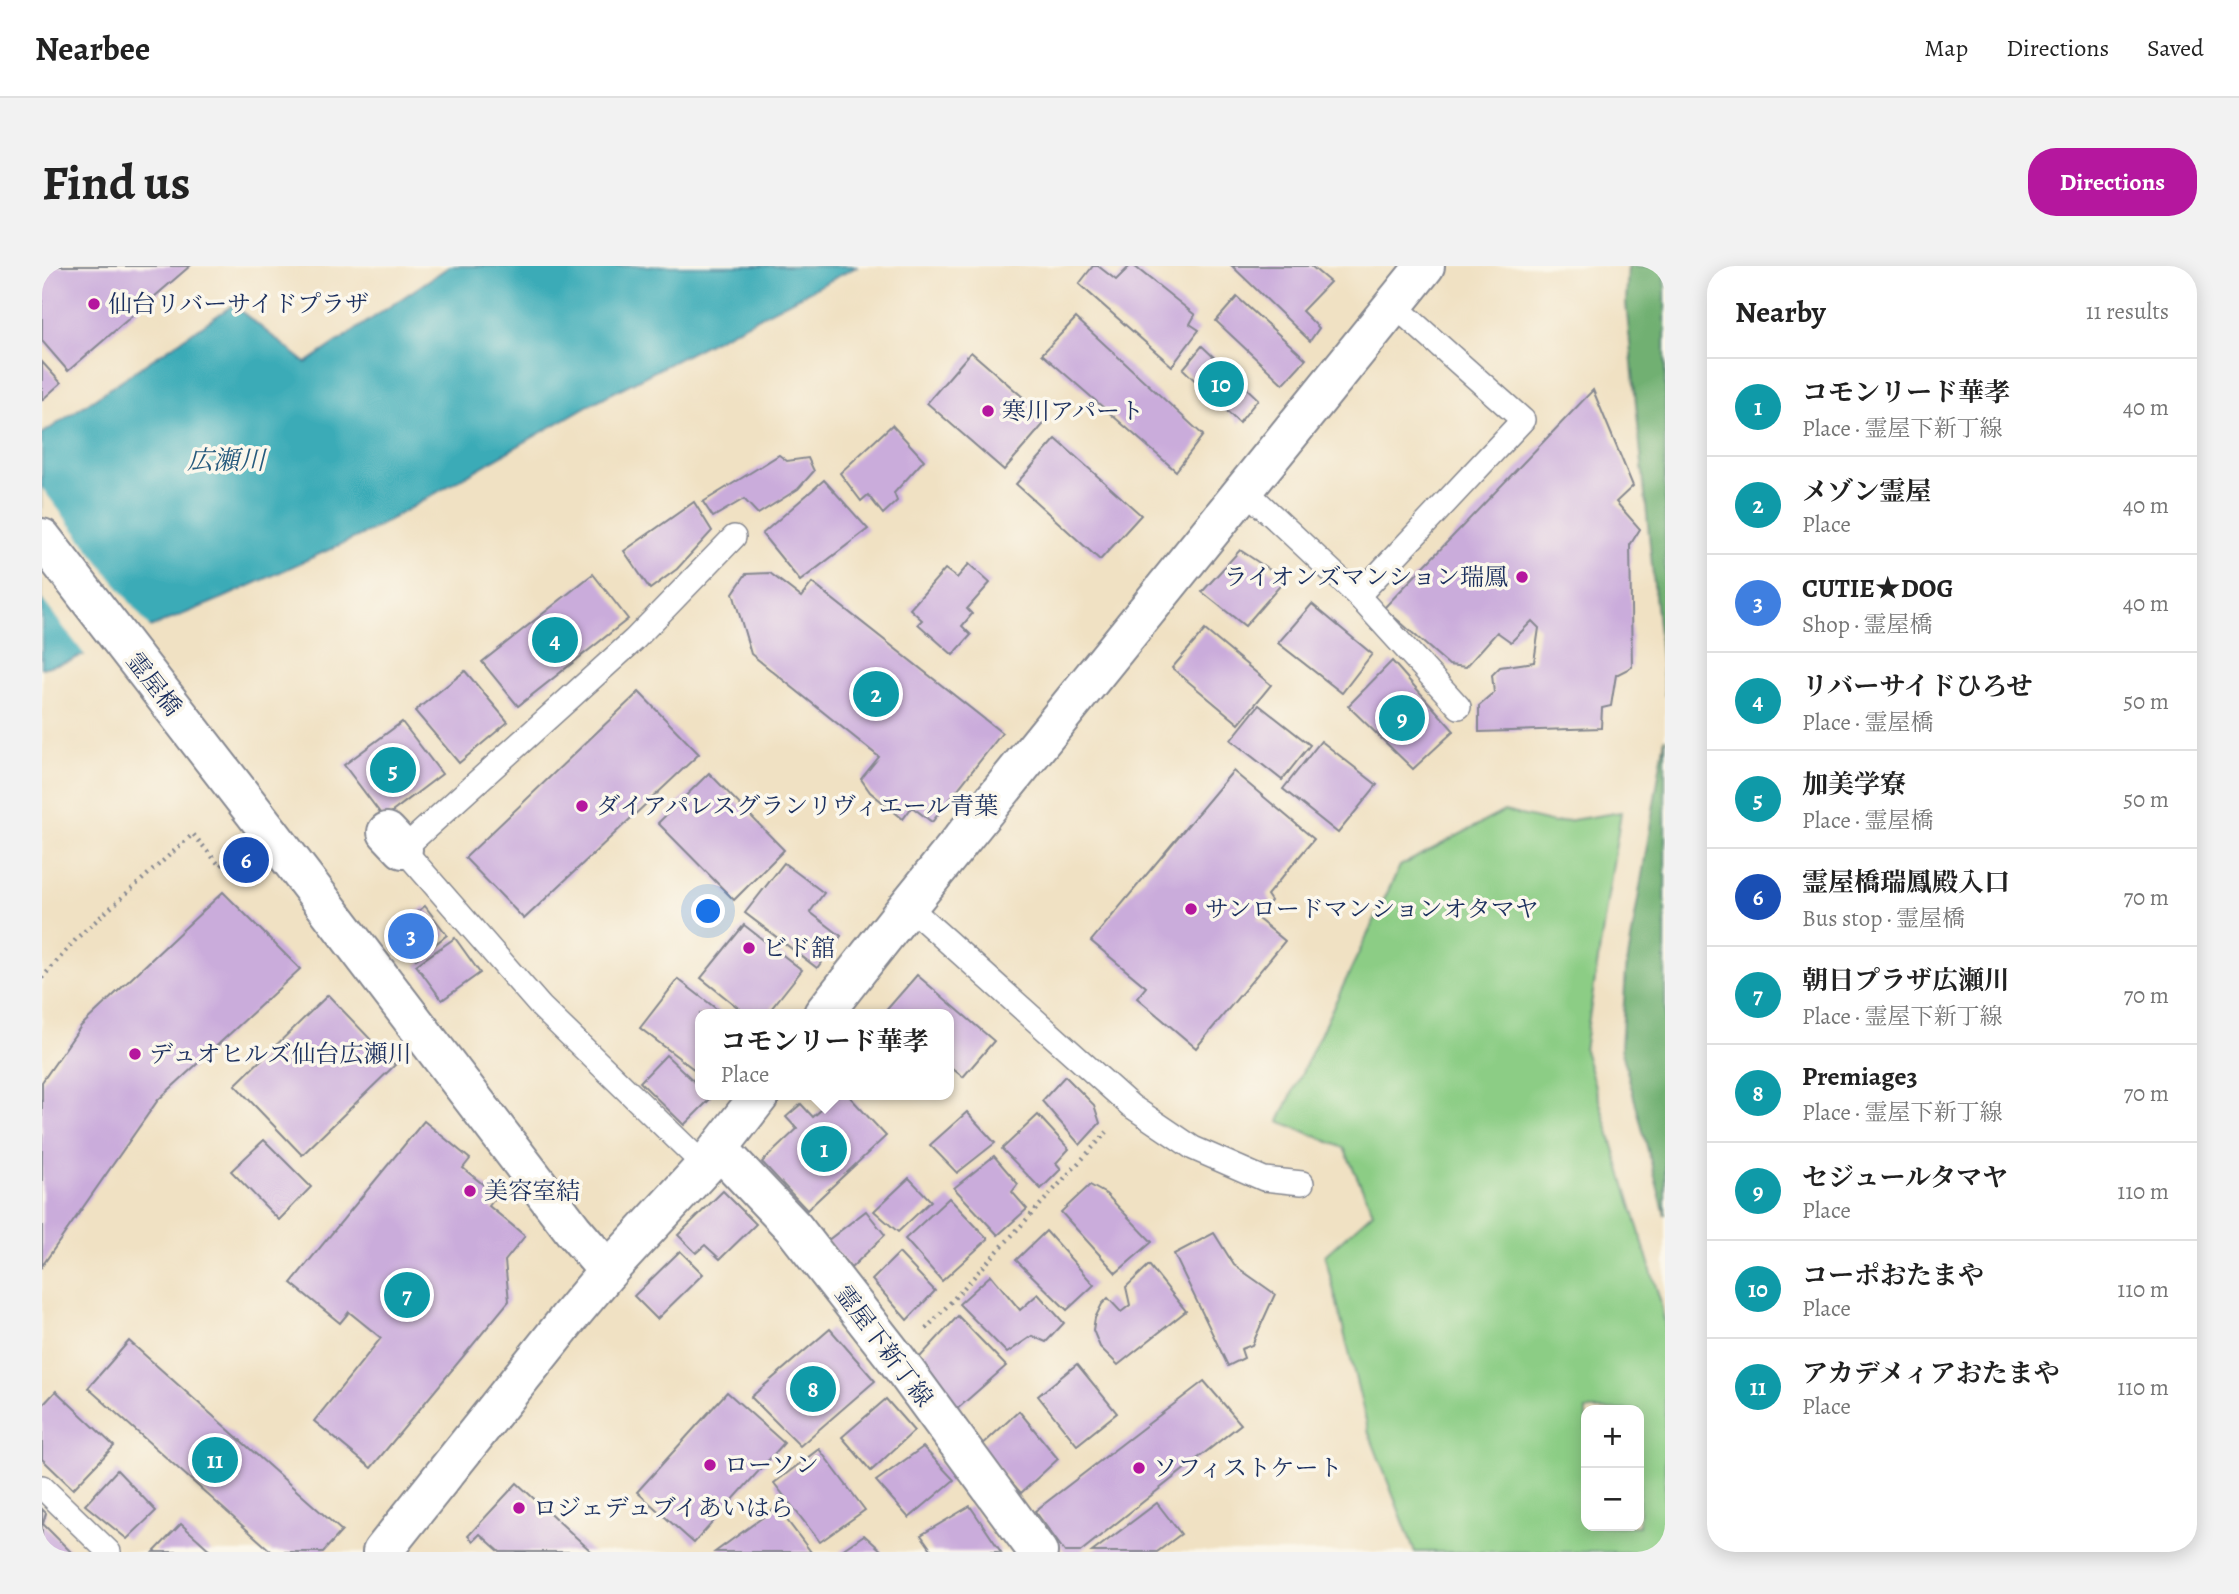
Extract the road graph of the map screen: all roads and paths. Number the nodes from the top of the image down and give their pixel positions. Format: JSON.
{"nodes":[{"id":1,"x":1425,"y":266,"type":"edge"},
{"id":2,"x":1394,"y":305,"type":"junction"},
{"id":3,"x":1245,"y":490,"type":"junction"},
{"id":4,"x":734,"y":537,"type":"dead end"},
{"id":5,"x":42,"y":538,"type":"edge"},
{"id":6,"x":1357,"y":596,"type":"junction"},
{"id":7,"x":1459,"y":706,"type":"dead end"},
{"id":8,"x":256,"y":815,"type":"junction"},
{"id":9,"x":908,"y":906,"type":"junction"},
{"id":10,"x":42,"y":978,"type":"edge"},
{"id":11,"x":827,"y":1009,"type":"edge"},
{"id":12,"x":756,"y":1100,"type":"edge"},
{"id":13,"x":1132,"y":1106,"type":"junction"},
{"id":14,"x":712,"y":1158,"type":"junction"},
{"id":15,"x":1302,"y":1183,"type":"dead end"},
{"id":16,"x":608,"y":1271,"type":"junction"},
{"id":17,"x":897,"y":1360,"type":"junction"},
{"id":18,"x":42,"y":1487,"type":"edge"},
{"id":19,"x":109,"y":1552,"type":"edge"},
{"id":20,"x":382,"y":1552,"type":"edge"},
{"id":21,"x":1038,"y":1552,"type":"edge"}],
"edges":[{"from":1,"to":2,"type":"street"},
{"from":2,"to":3,"type":"street"},
{"from":2,"to":6,"type":"lane"},
{"from":3,"to":6,"type":"lane"},
{"from":3,"to":9,"type":"street"},
{"from":4,"to":14,"type":"lane"},
{"from":5,"to":8,"type":"street","name":"霊屋橋"},
{"from":6,"to":7,"type":"lane"},
{"from":8,"to":10,"type":"path"},
{"from":8,"to":16,"type":"street","name":"霊屋橋"},
{"from":9,"to":11,"type":"street"},
{"from":9,"to":13,"type":"lane"},
{"from":12,"to":14,"type":"street"},
{"from":13,"to":15,"type":"lane"},
{"from":13,"to":17,"type":"path"},
{"from":14,"to":16,"type":"street"},
{"from":14,"to":17,"type":"street","name":"霊屋下新丁線"},
{"from":16,"to":20,"type":"street"},
{"from":17,"to":21,"type":"street","name":"霊屋下新丁線"},
{"from":18,"to":19,"type":"lane"}]}
